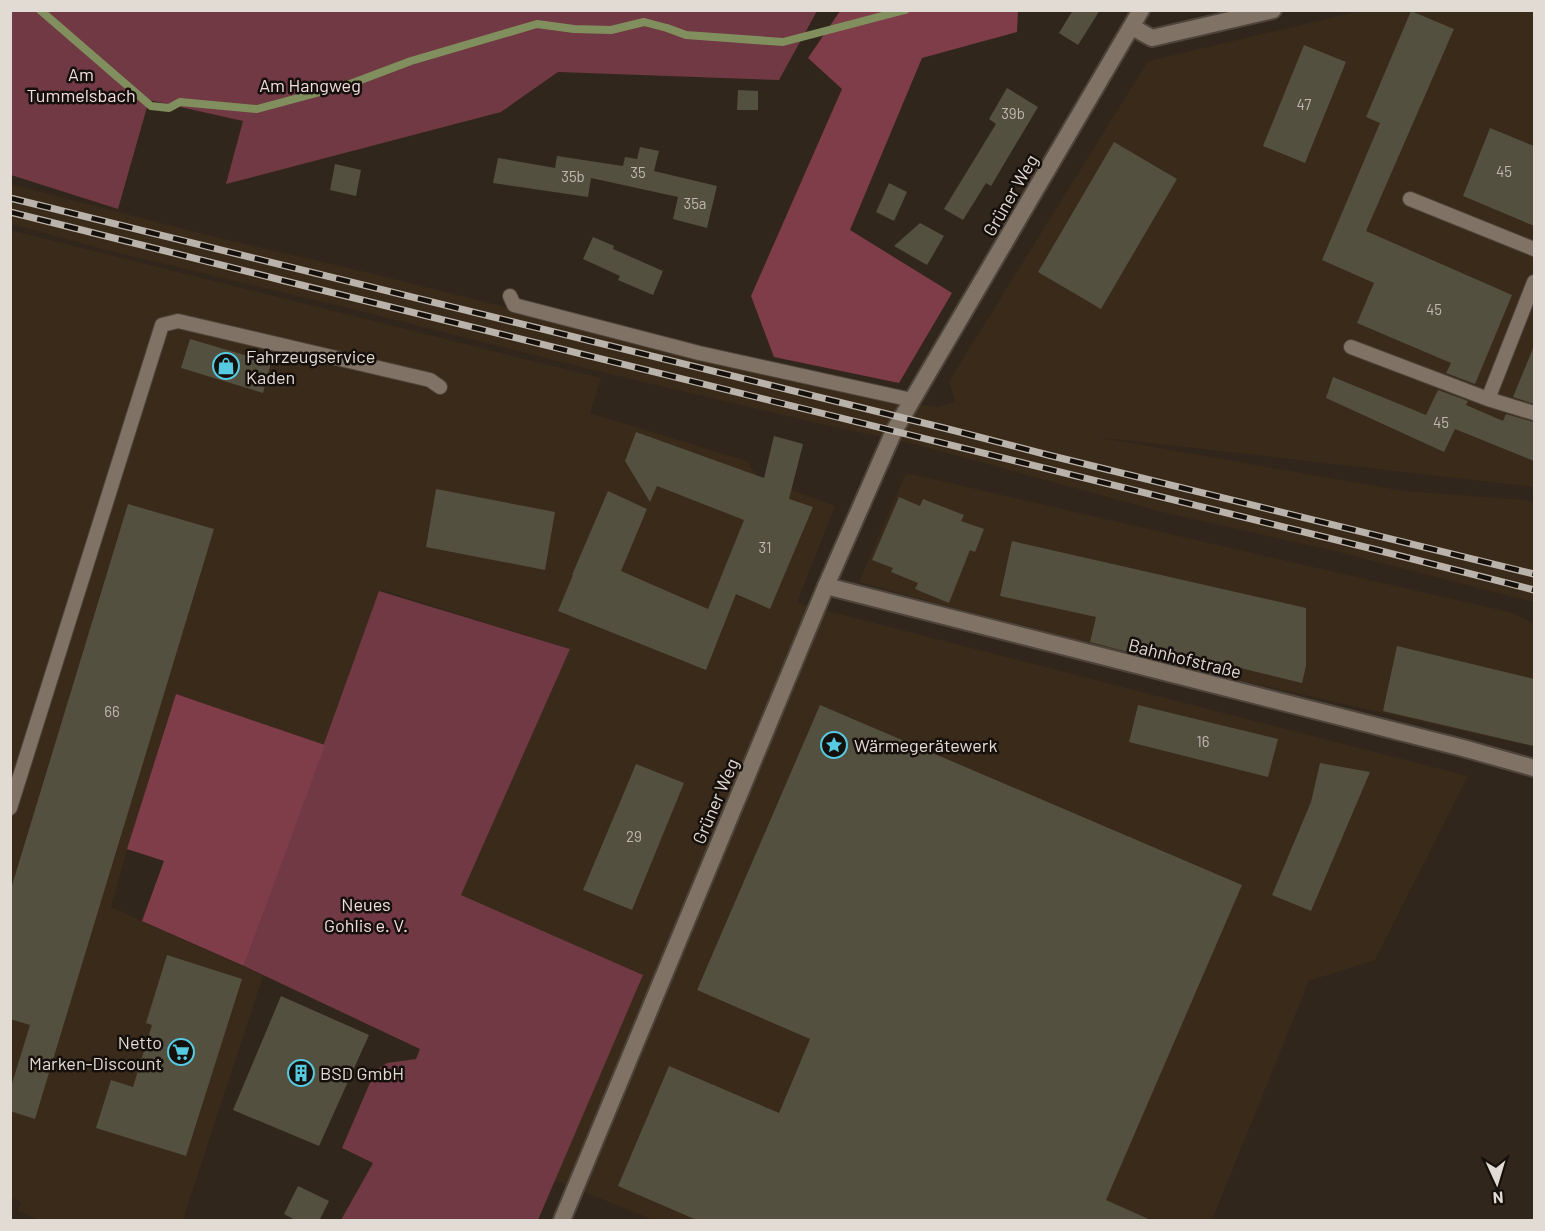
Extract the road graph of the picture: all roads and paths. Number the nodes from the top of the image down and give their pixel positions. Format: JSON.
{"nodes":[{"id":1,"x":1141,"y":10,"type":"edge"},
{"id":2,"x":1273,"y":10,"type":"edge"},
{"id":3,"x":1132,"y":27,"type":"junction"},
{"id":4,"x":1410,"y":198,"type":"dead end"},
{"id":5,"x":1534,"y":249,"type":"edge"},
{"id":6,"x":1534,"y":282,"type":"edge"},
{"id":7,"x":510,"y":296,"type":"dead end"},
{"id":8,"x":1351,"y":347,"type":"dead end"},
{"id":9,"x":440,"y":387,"type":"dead end"},
{"id":10,"x":1488,"y":399,"type":"junction"},
{"id":11,"x":912,"y":400,"type":"junction"},
{"id":12,"x":1534,"y":414,"type":"edge"},
{"id":13,"x":826,"y":586,"type":"junction"},
{"id":14,"x":1534,"y":768,"type":"edge"},
{"id":15,"x":10,"y":808,"type":"edge"},
{"id":16,"x":562,"y":1221,"type":"edge"}],
"edges":[{"from":1,"to":3,"type":"street","name":"Grüner Weg"},
{"from":2,"to":3,"type":"street"},
{"from":3,"to":11,"type":"street","name":"Grüner Weg"},
{"from":4,"to":5,"type":"lane"},
{"from":6,"to":10,"type":"lane"},
{"from":7,"to":11,"type":"lane"},
{"from":8,"to":10,"type":"lane"},
{"from":9,"to":15,"type":"lane"},
{"from":10,"to":12,"type":"lane"},
{"from":11,"to":13,"type":"street","name":"Grüner Weg"},
{"from":13,"to":14,"type":"street","name":"Bahnhofstraße"},
{"from":13,"to":16,"type":"street","name":"Grüner Weg"}]}
